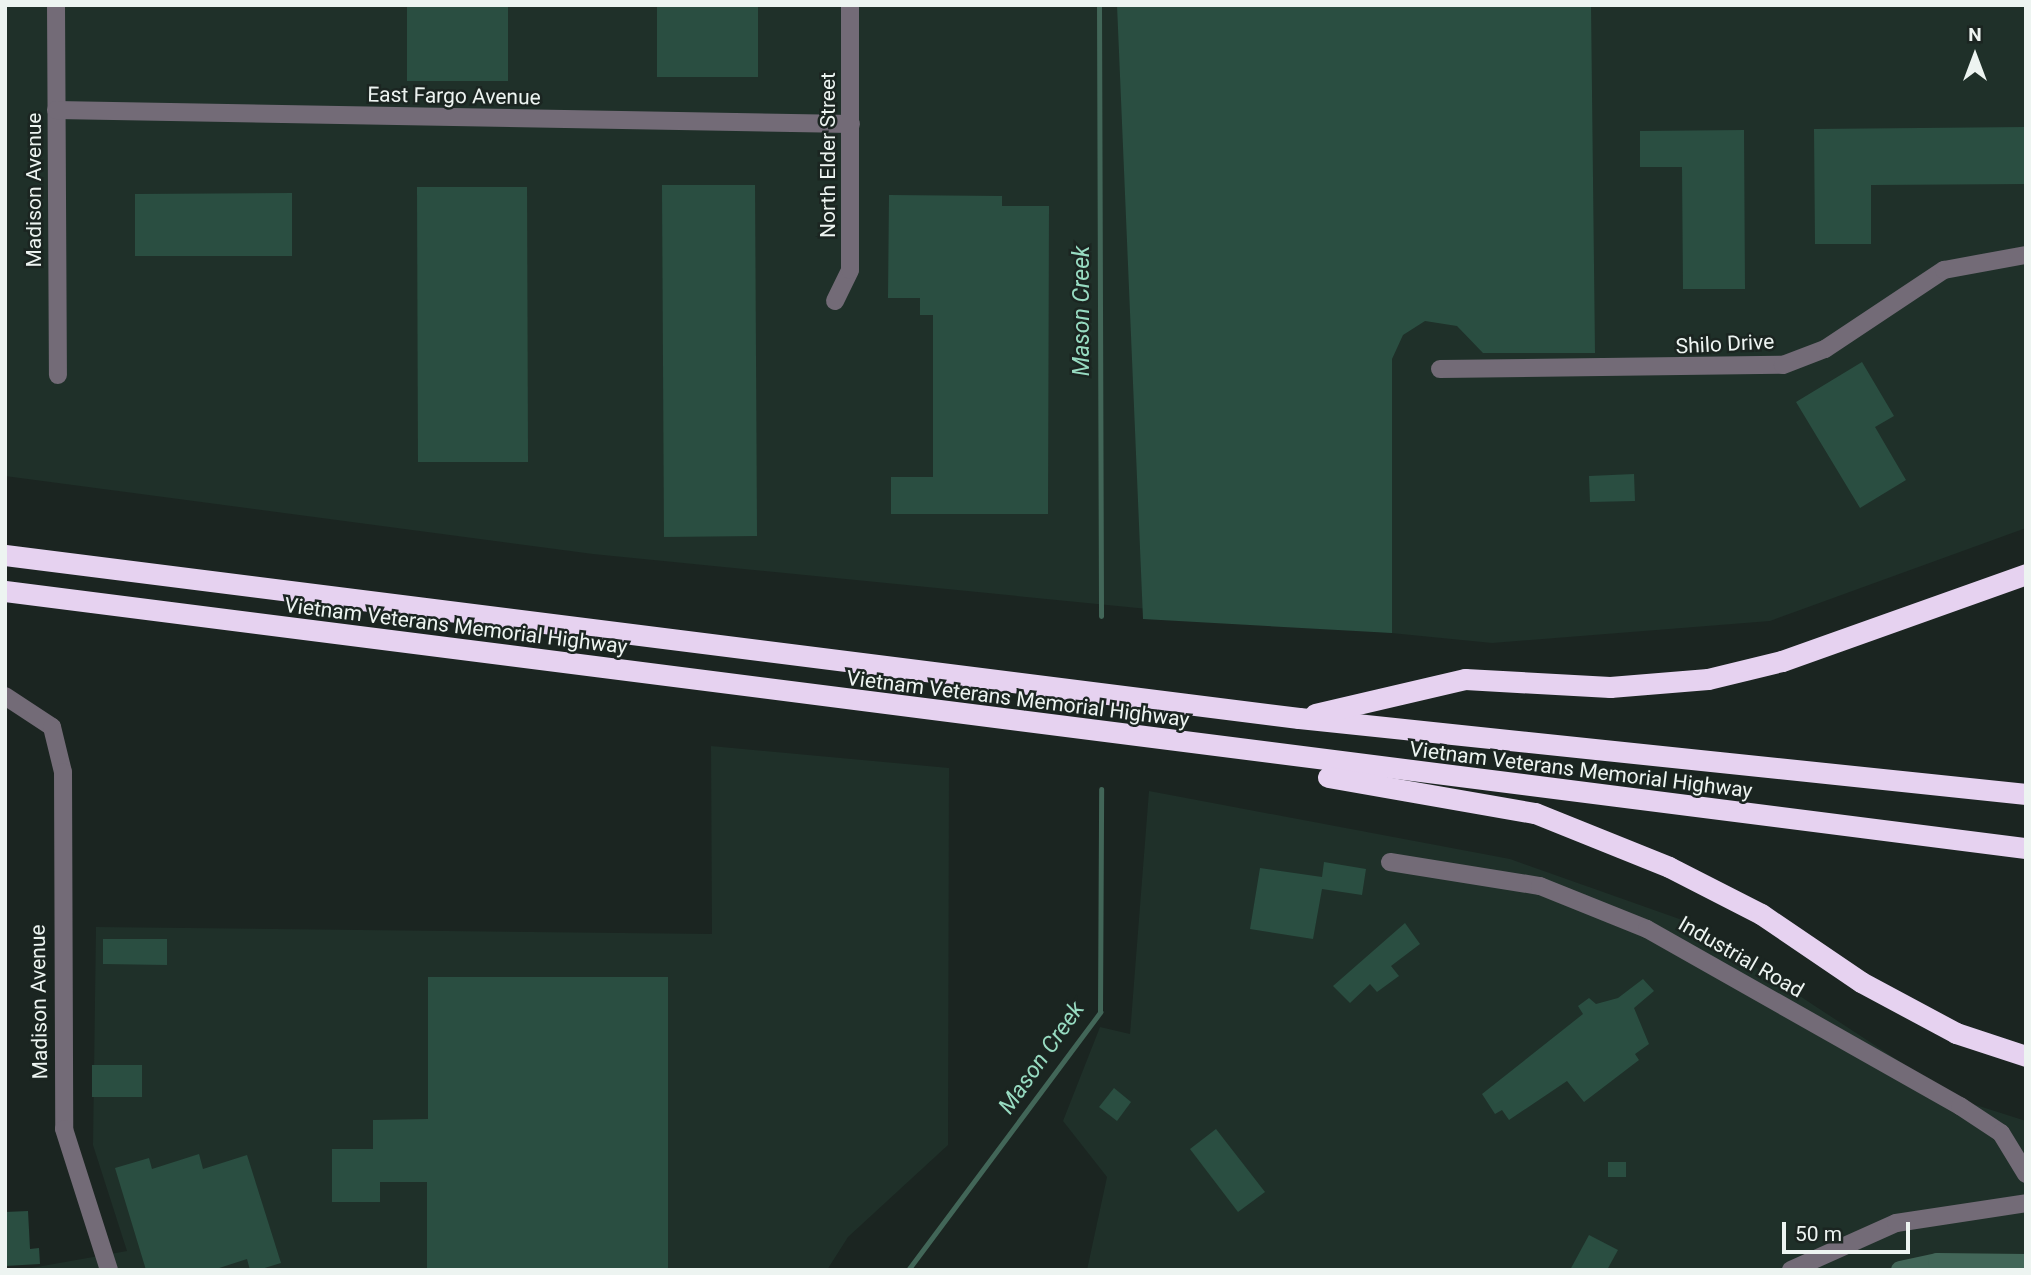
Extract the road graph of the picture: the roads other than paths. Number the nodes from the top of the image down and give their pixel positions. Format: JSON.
{"nodes":[{"id":1,"x":55,"y":5,"type":"edge"},
{"id":2,"x":850,"y":5,"type":"edge"},
{"id":3,"x":56,"y":110,"type":"junction"},
{"id":4,"x":851,"y":124,"type":"junction"},
{"id":5,"x":2026,"y":255,"type":"edge"},
{"id":6,"x":835,"y":301,"type":"dead end"},
{"id":7,"x":1440,"y":369,"type":"dead end"},
{"id":8,"x":58,"y":375,"type":"dead end"},
{"id":9,"x":5,"y":555,"type":"edge"},
{"id":10,"x":2026,"y":574,"type":"edge"},
{"id":11,"x":5,"y":591,"type":"edge"},
{"id":12,"x":5,"y":696,"type":"edge"},
{"id":13,"x":1299,"y":718,"type":"junction"},
{"id":14,"x":1047,"y":728,"type":"junction"},
{"id":15,"x":2026,"y":794,"type":"edge"},
{"id":16,"x":2026,"y":848,"type":"edge"},
{"id":17,"x":1390,"y":862,"type":"dead end"},
{"id":18,"x":2026,"y":1056,"type":"edge"},
{"id":19,"x":2026,"y":1174,"type":"edge"},
{"id":20,"x":2026,"y":1203,"type":"edge"},
{"id":21,"x":109,"y":1270,"type":"edge"},
{"id":22,"x":1791,"y":1270,"type":"edge"}],
"edges":[{"from":1,"to":3,"type":"street","name":"Madison Avenue"},
{"from":2,"to":4,"type":"street","name":"North Elder Street"},
{"from":3,"to":4,"type":"street","name":"East Fargo Avenue"},
{"from":3,"to":8,"type":"street","name":"Madison Avenue"},
{"from":4,"to":6,"type":"street","name":"North Elder Street"},
{"from":5,"to":7,"type":"street","name":"Shilo Drive"},
{"from":9,"to":13,"type":"highway","name":"Vietnam Veterans Memorial Highway"},
{"from":10,"to":13,"type":"highway"},
{"from":11,"to":14,"type":"highway","name":"Vietnam Veterans Memorial Highway"},
{"from":12,"to":21,"type":"street","name":"Madison Avenue"},
{"from":13,"to":15,"type":"highway","name":"Vietnam Veterans Memorial Highway"},
{"from":14,"to":16,"type":"highway","name":"Vietnam Veterans Memorial Highway"},
{"from":14,"to":18,"type":"highway"},
{"from":17,"to":19,"type":"street","name":"Industrial Road"},
{"from":20,"to":22,"type":"street"}]}
